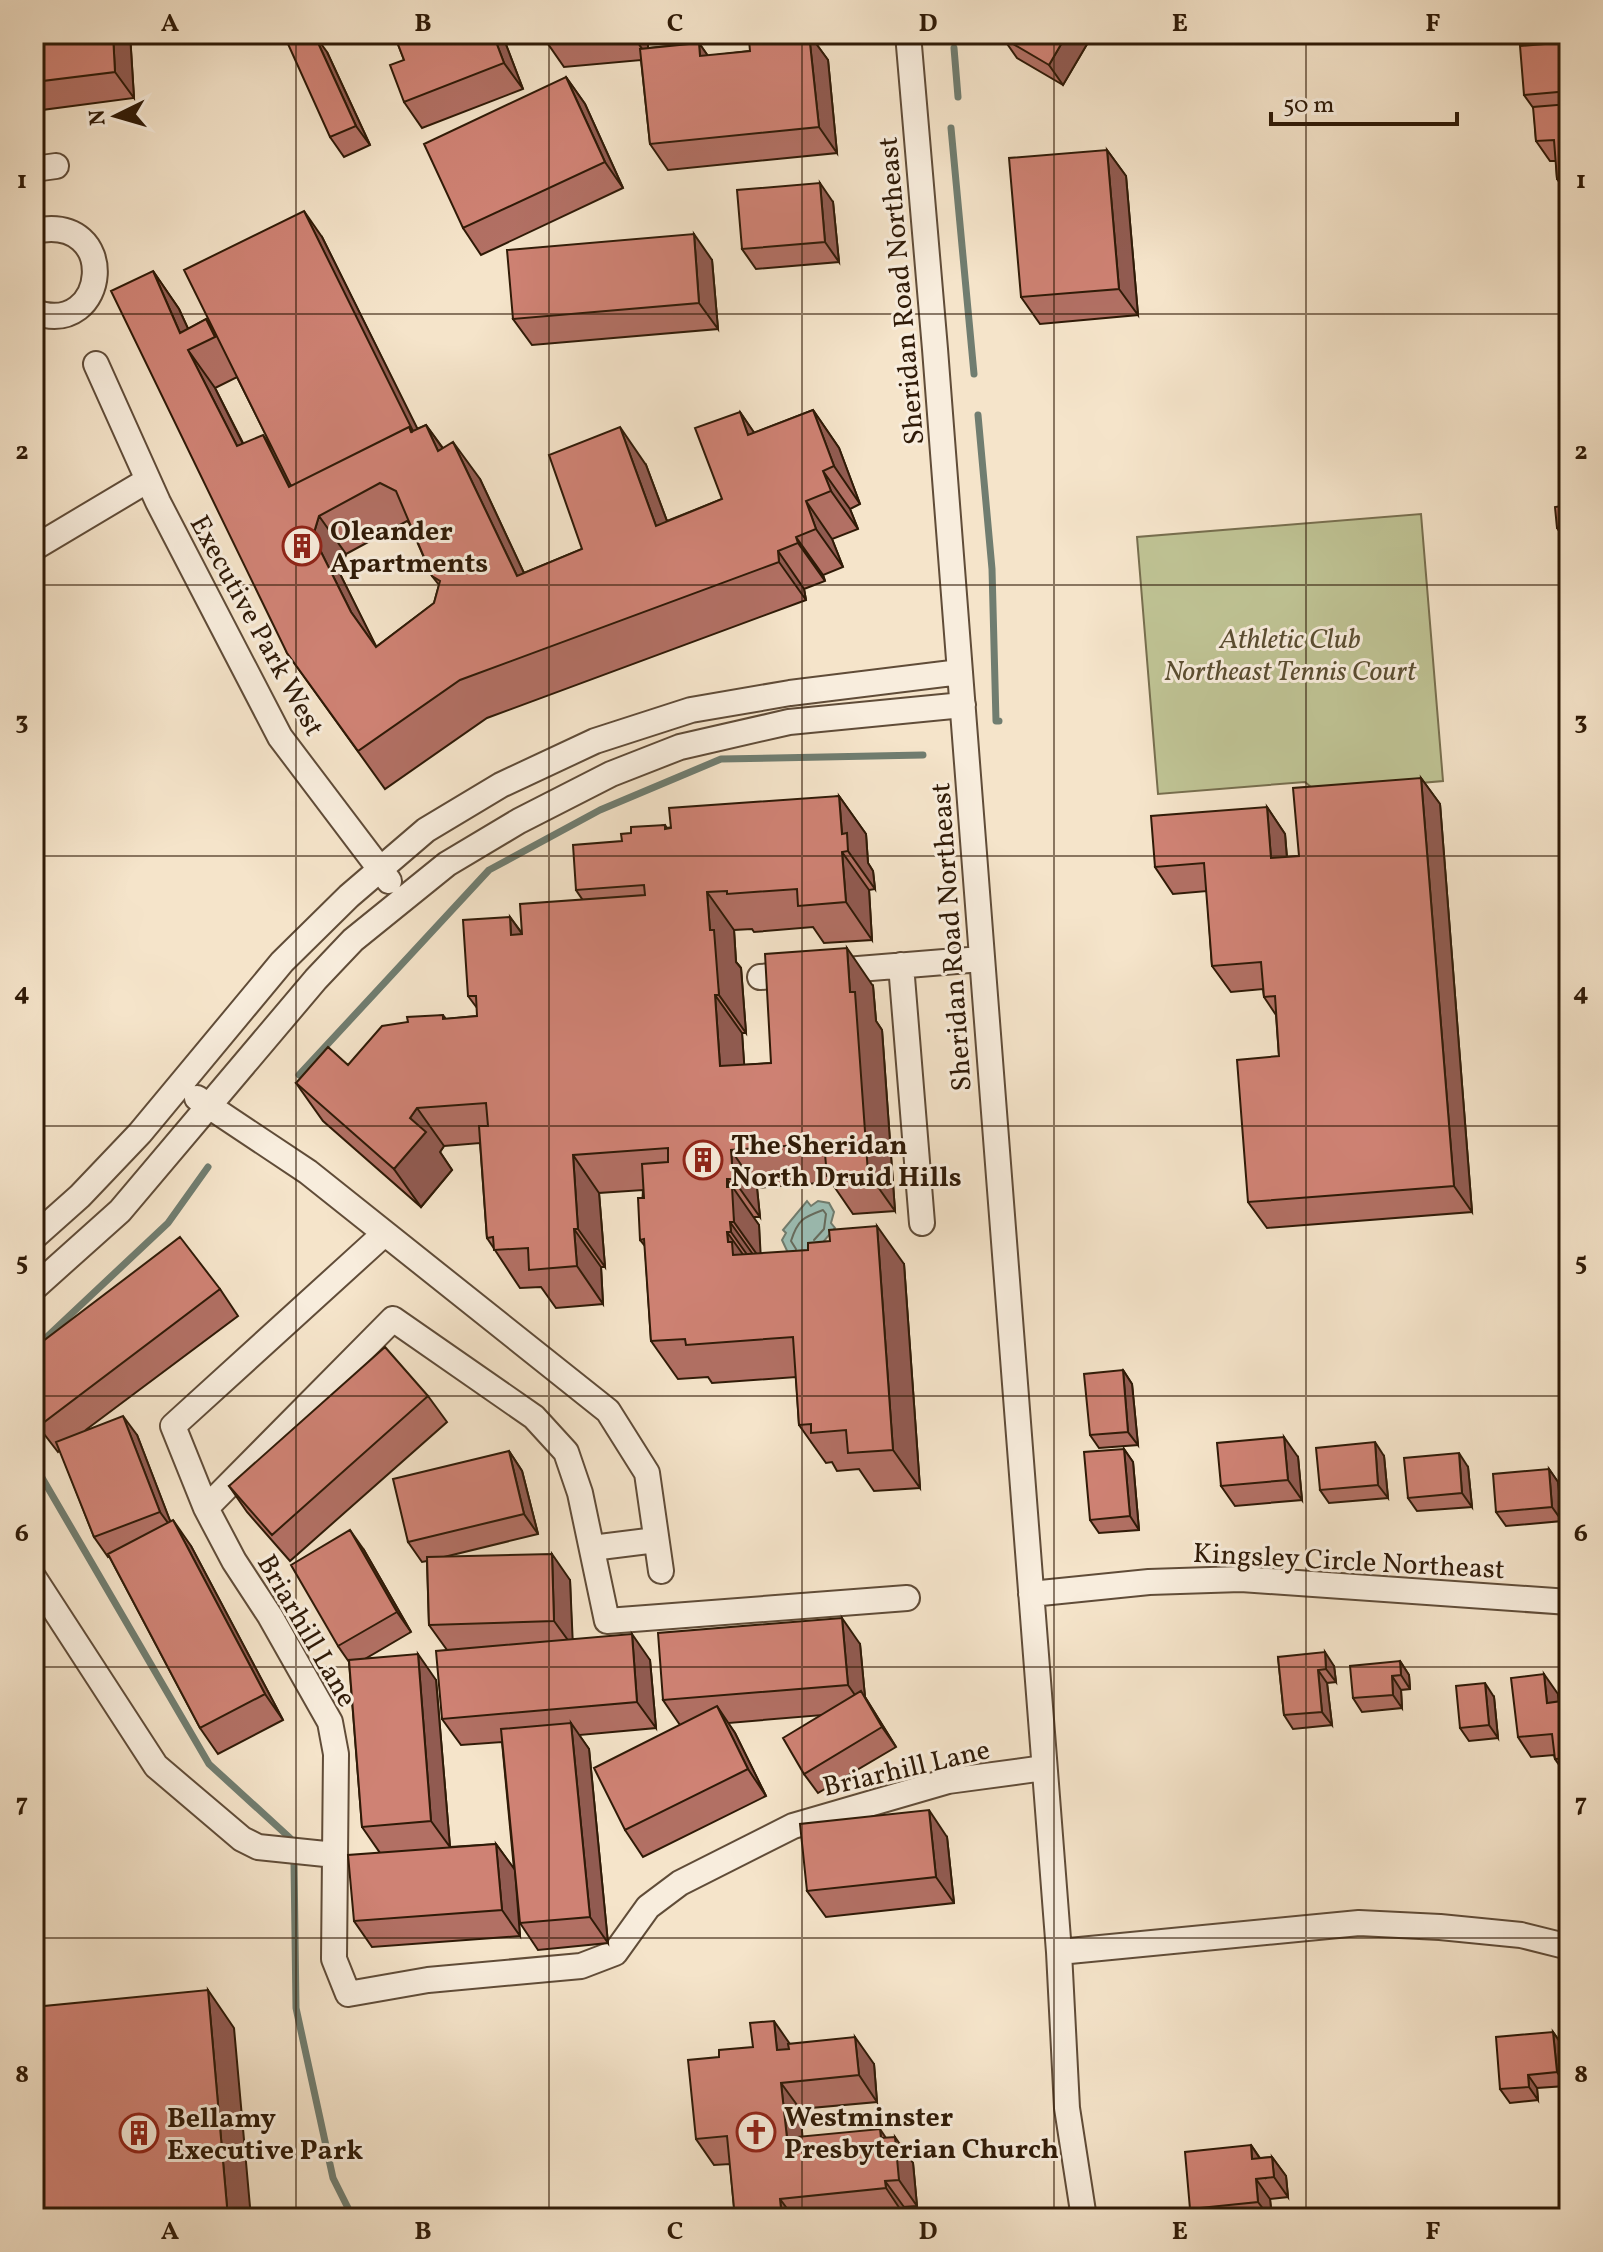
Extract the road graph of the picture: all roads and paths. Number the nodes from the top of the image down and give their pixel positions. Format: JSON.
{"nodes":[{"id":1,"x":908,"y":34,"type":"edge"},
{"id":2,"x":34,"y":231,"type":"edge"},
{"id":3,"x":34,"y":312,"type":"edge"},
{"id":4,"x":96,"y":364,"type":"dead end"},
{"id":5,"x":148,"y":480,"type":"junction"},
{"id":6,"x":34,"y":548,"type":"edge"},
{"id":7,"x":960,"y":672,"type":"junction"},
{"id":8,"x":963,"y":705,"type":"junction"},
{"id":9,"x":381,"y":870,"type":"junction"},
{"id":10,"x":403,"y":899,"type":"junction"},
{"id":11,"x":981,"y":959,"type":"junction"},
{"id":12,"x":901,"y":965,"type":"junction"},
{"id":13,"x":760,"y":977,"type":"dead end"},
{"id":14,"x":181,"y":1086,"type":"junction"},
{"id":15,"x":209,"y":1106,"type":"junction"},
{"id":16,"x":922,"y":1223,"type":"dead end"},
{"id":17,"x":384,"y":1234,"type":"junction"},
{"id":18,"x":34,"y":1237,"type":"edge"},
{"id":19,"x":34,"y":1288,"type":"edge"},
{"id":20,"x":206,"y":1508,"type":"junction"},
{"id":21,"x":656,"y":1540,"type":"junction"},
{"id":22,"x":592,"y":1548,"type":"junction"},
{"id":23,"x":661,"y":1571,"type":"dead end"},
{"id":24,"x":34,"y":1578,"type":"edge"},
{"id":25,"x":1031,"y":1594,"type":"junction"},
{"id":26,"x":907,"y":1598,"type":"dead end"},
{"id":27,"x":1569,"y":1602,"type":"edge"},
{"id":28,"x":1044,"y":1768,"type":"junction"},
{"id":29,"x":335,"y":1855,"type":"junction"},
{"id":30,"x":1569,"y":1947,"type":"edge"},
{"id":31,"x":1059,"y":1952,"type":"junction"},
{"id":32,"x":1084,"y":2218,"type":"edge"}],
"edges":[{"from":1,"to":7,"type":"street","name":"Sheridan Road Northeast"},
{"from":2,"to":3,"type":"street"},
{"from":4,"to":5,"type":"street","name":"Executive Park West"},
{"from":5,"to":6,"type":"street"},
{"from":5,"to":9,"type":"street","name":"Executive Park West"},
{"from":7,"to":8,"type":"street","name":"Sheridan Road Northeast"},
{"from":7,"to":9,"type":"street"},
{"from":8,"to":10,"type":"street"},
{"from":8,"to":11,"type":"street","name":"Sheridan Road Northeast"},
{"from":9,"to":10,"type":"street","name":"Executive Park West"},
{"from":9,"to":14,"type":"street"},
{"from":10,"to":15,"type":"street"},
{"from":11,"to":12,"type":"street"},
{"from":11,"to":25,"type":"street","name":"Sheridan Road Northeast"},
{"from":12,"to":13,"type":"street"},
{"from":12,"to":16,"type":"street"},
{"from":14,"to":15,"type":"street"},
{"from":14,"to":18,"type":"street"},
{"from":15,"to":17,"type":"street"},
{"from":15,"to":19,"type":"street"},
{"from":17,"to":20,"type":"street","name":"Briarhill Lane"},
{"from":17,"to":21,"type":"street"},
{"from":20,"to":22,"type":"street"},
{"from":20,"to":29,"type":"street","name":"Briarhill Lane"},
{"from":21,"to":22,"type":"street"},
{"from":21,"to":23,"type":"street"},
{"from":22,"to":26,"type":"street"},
{"from":24,"to":29,"type":"street"},
{"from":25,"to":27,"type":"street","name":"Kingsley Circle Northeast"},
{"from":25,"to":28,"type":"street","name":"Sheridan Road Northeast"},
{"from":28,"to":29,"type":"street","name":"Briarhill Lane"},
{"from":28,"to":31,"type":"street","name":"Sheridan Road Northeast"},
{"from":30,"to":31,"type":"street"},
{"from":31,"to":32,"type":"street","name":"Sheridan Road Northeast"}]}
